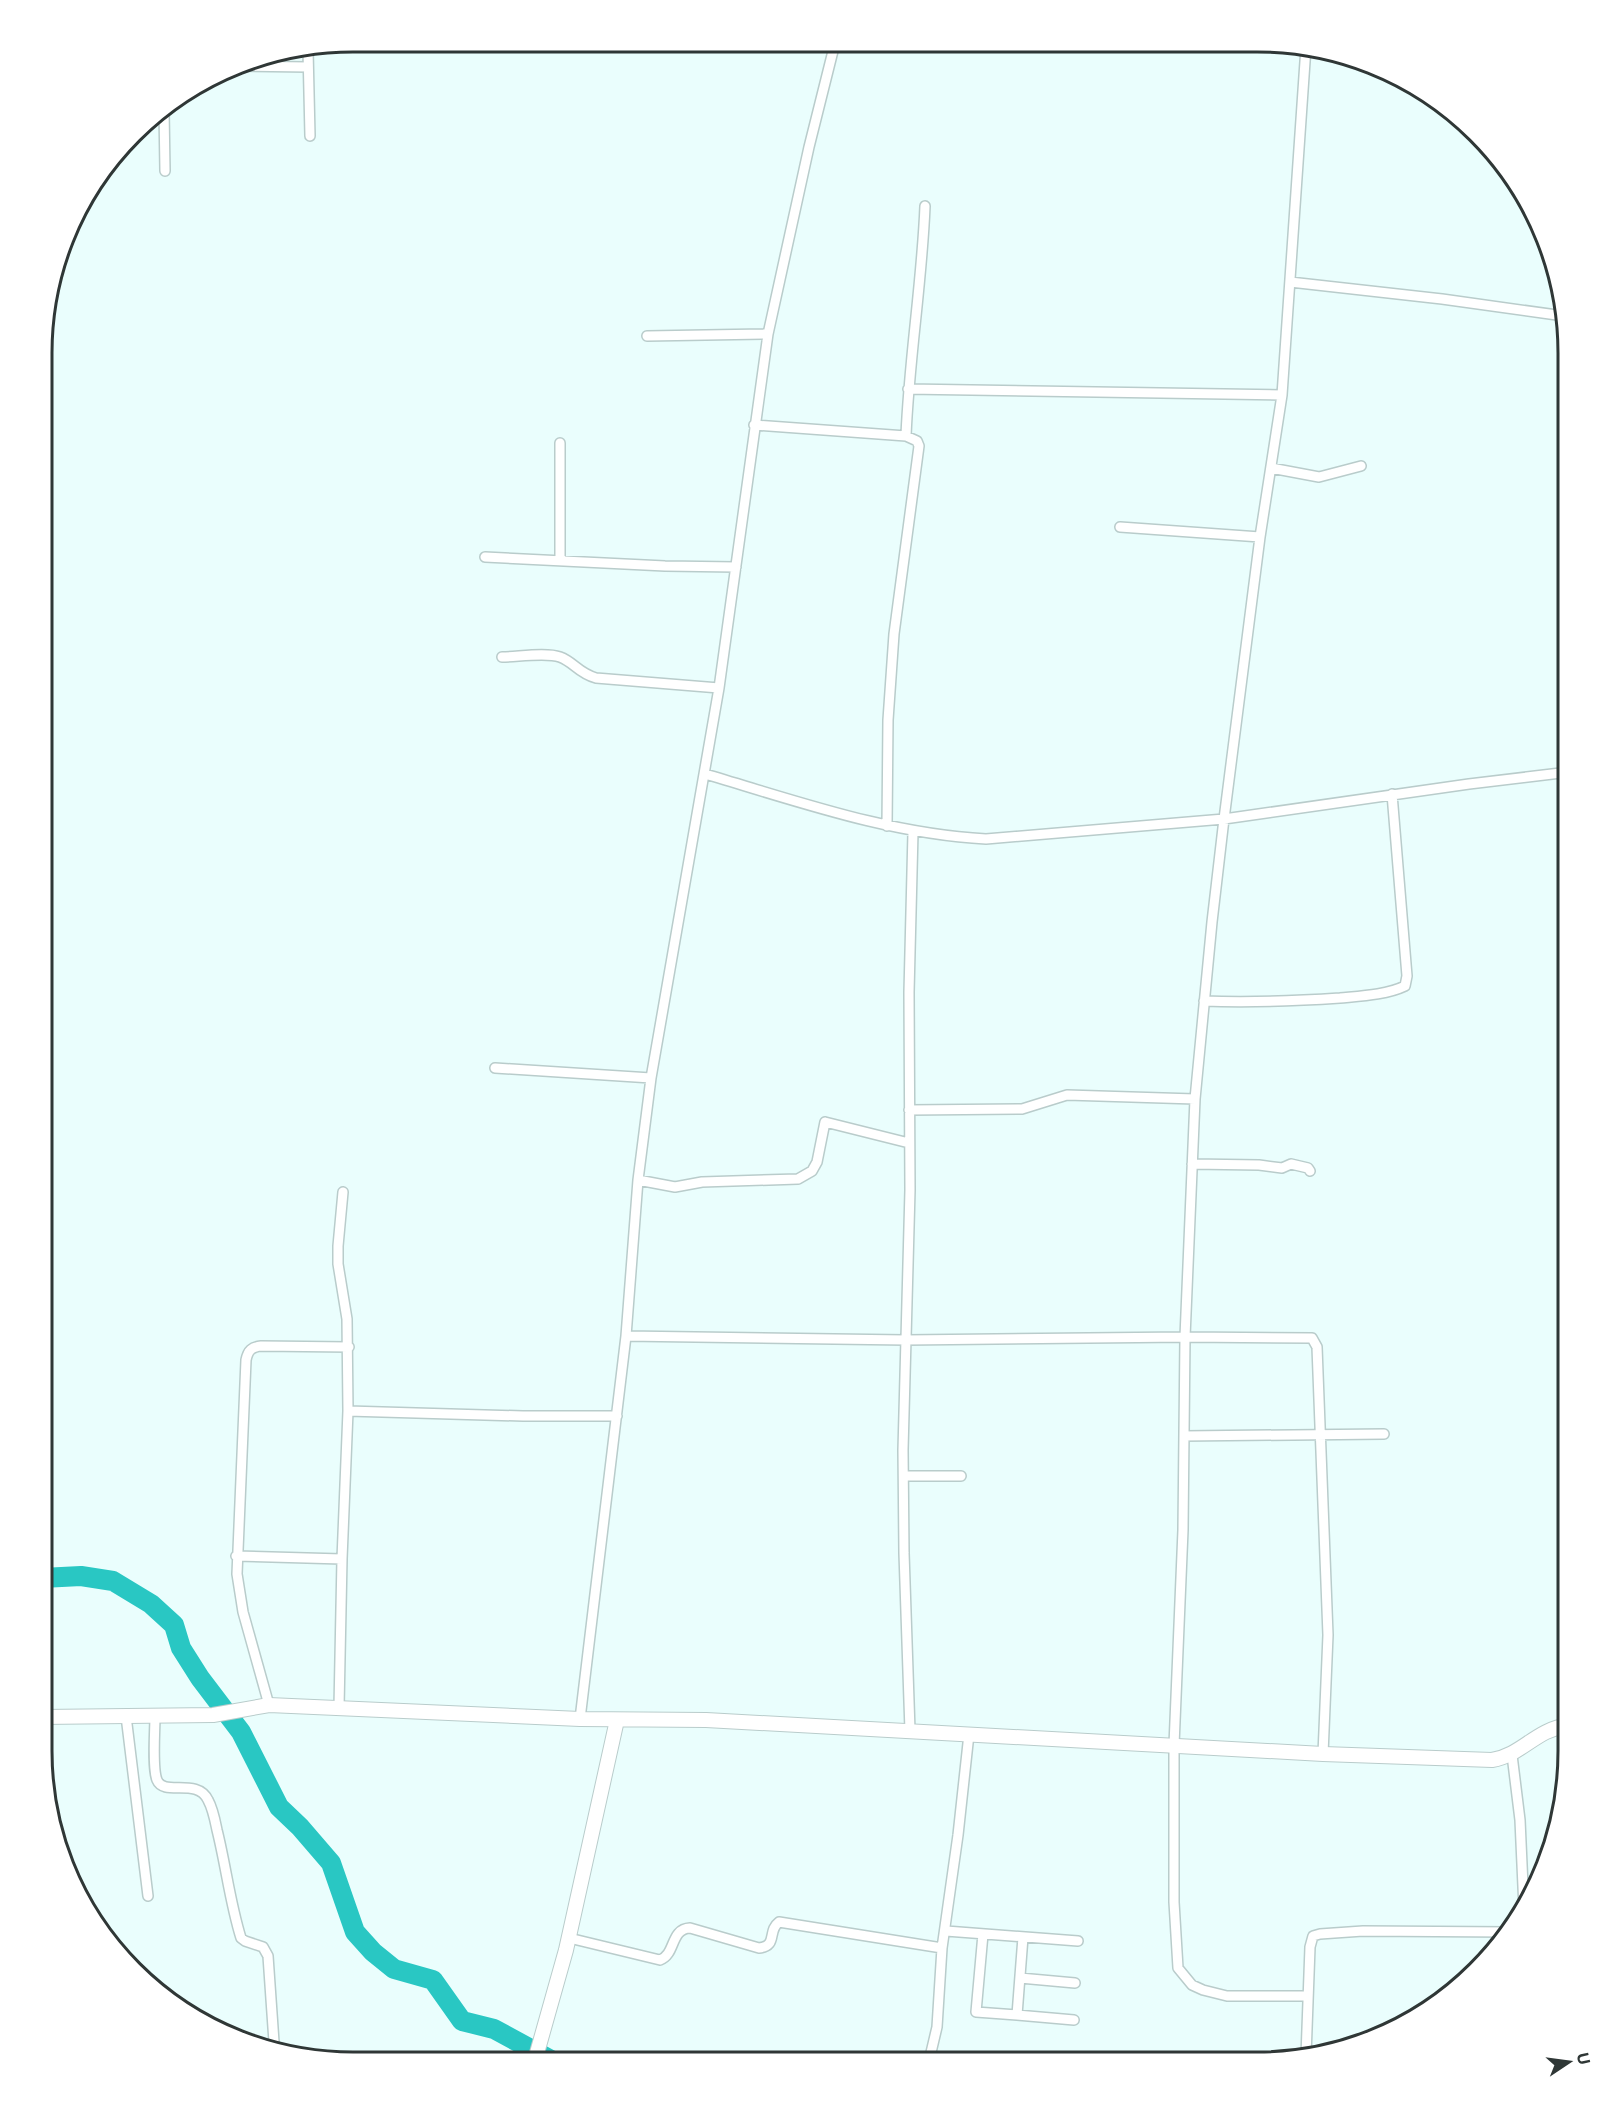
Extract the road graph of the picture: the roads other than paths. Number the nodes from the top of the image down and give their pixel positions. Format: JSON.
{"nodes":[{"id":1,"x":832,"y":52,"type":"edge"},
{"id":2,"x":308,"y":56,"type":"edge"},
{"id":3,"x":1305,"y":56,"type":"edge"},
{"id":4,"x":263,"y":66,"type":"edge"},
{"id":5,"x":308,"y":67,"type":"junction"},
{"id":6,"x":164,"y":120,"type":"edge"},
{"id":7,"x":310,"y":136,"type":"dead end"},
{"id":8,"x":165,"y":171,"type":"dead end"},
{"id":9,"x":925,"y":206,"type":"dead end"},
{"id":10,"x":1290,"y":282,"type":"junction"},
{"id":11,"x":1556,"y":315,"type":"edge"},
{"id":12,"x":768,"y":334,"type":"junction"},
{"id":13,"x":647,"y":336,"type":"dead end"},
{"id":14,"x":908,"y":389,"type":"junction"},
{"id":15,"x":1282,"y":395,"type":"junction"},
{"id":16,"x":754,"y":425,"type":"junction"},
{"id":17,"x":906,"y":436,"type":"junction"},
{"id":18,"x":560,"y":443,"type":"dead end"},
{"id":19,"x":1361,"y":466,"type":"dead end"},
{"id":20,"x":1271,"y":468,"type":"junction"},
{"id":21,"x":1120,"y":527,"type":"dead end"},
{"id":22,"x":1260,"y":537,"type":"junction"},
{"id":23,"x":485,"y":557,"type":"dead end"},
{"id":24,"x":560,"y":560,"type":"junction"},
{"id":25,"x":736,"y":567,"type":"junction"},
{"id":26,"x":502,"y":657,"type":"dead end"},
{"id":27,"x":719,"y":688,"type":"junction"},
{"id":28,"x":1558,"y":773,"type":"edge"},
{"id":29,"x":705,"y":774,"type":"junction"},
{"id":30,"x":1392,"y":794,"type":"junction"},
{"id":31,"x":1224,"y":819,"type":"junction"},
{"id":32,"x":887,"y":826,"type":"junction"},
{"id":33,"x":913,"y":832,"type":"junction"},
{"id":34,"x":1204,"y":1001,"type":"junction"},
{"id":35,"x":495,"y":1068,"type":"dead end"},
{"id":36,"x":651,"y":1078,"type":"junction"},
{"id":37,"x":1195,"y":1099,"type":"junction"},
{"id":38,"x":909,"y":1110,"type":"junction"},
{"id":39,"x":909,"y":1143,"type":"junction"},
{"id":40,"x":1192,"y":1164,"type":"junction"},
{"id":41,"x":1310,"y":1171,"type":"dead end"},
{"id":42,"x":638,"y":1180,"type":"junction"},
{"id":43,"x":343,"y":1192,"type":"dead end"},
{"id":44,"x":626,"y":1336,"type":"junction"},
{"id":45,"x":1185,"y":1337,"type":"junction"},
{"id":46,"x":906,"y":1340,"type":"junction"},
{"id":47,"x":349,"y":1347,"type":"junction"},
{"id":48,"x":348,"y":1411,"type":"junction"},
{"id":49,"x":618,"y":1416,"type":"junction"},
{"id":50,"x":1384,"y":1434,"type":"dead end"},
{"id":51,"x":1321,"y":1435,"type":"junction"},
{"id":52,"x":1184,"y":1436,"type":"junction"},
{"id":53,"x":904,"y":1476,"type":"junction"},
{"id":54,"x":961,"y":1476,"type":"dead end"},
{"id":55,"x":236,"y":1556,"type":"junction"},
{"id":56,"x":342,"y":1559,"type":"junction"},
{"id":57,"x":269,"y":1705,"type":"junction"},
{"id":58,"x":339,"y":1707,"type":"junction"},
{"id":59,"x":126,"y":1716,"type":"junction"},
{"id":60,"x":155,"y":1716,"type":"junction"},
{"id":61,"x":52,"y":1717,"type":"edge"},
{"id":62,"x":580,"y":1719,"type":"junction"},
{"id":63,"x":617,"y":1720,"type":"junction"},
{"id":64,"x":1558,"y":1728,"type":"edge"},
{"id":65,"x":910,"y":1731,"type":"junction"},
{"id":66,"x":969,"y":1734,"type":"junction"},
{"id":67,"x":1174,"y":1745,"type":"junction"},
{"id":68,"x":1323,"y":1754,"type":"junction"},
{"id":69,"x":1512,"y":1755,"type":"junction"},
{"id":70,"x":1523,"y":1891,"type":"edge"},
{"id":71,"x":148,"y":1896,"type":"dead end"},
{"id":72,"x":946,"y":1931,"type":"junction"},
{"id":73,"x":1498,"y":1932,"type":"edge"},
{"id":74,"x":982,"y":1934,"type":"junction"},
{"id":75,"x":1023,"y":1937,"type":"junction"},
{"id":76,"x":569,"y":1938,"type":"junction"},
{"id":77,"x":1078,"y":1941,"type":"dead end"},
{"id":78,"x":942,"y":1948,"type":"junction"},
{"id":79,"x":1020,"y":1978,"type":"junction"},
{"id":80,"x":1075,"y":1983,"type":"dead end"},
{"id":81,"x":1308,"y":1996,"type":"junction"},
{"id":82,"x":1017,"y":2015,"type":"junction"},
{"id":83,"x":1074,"y":2020,"type":"dead end"},
{"id":84,"x":274,"y":2040,"type":"edge"},
{"id":85,"x":1306,"y":2048,"type":"edge"},
{"id":86,"x":538,"y":2052,"type":"edge"},
{"id":87,"x":931,"y":2052,"type":"edge"}],
"edges":[{"from":1,"to":12,"type":"street"},
{"from":2,"to":5,"type":"street"},
{"from":3,"to":10,"type":"street"},
{"from":4,"to":5,"type":"street"},
{"from":5,"to":7,"type":"street"},
{"from":6,"to":8,"type":"street"},
{"from":9,"to":14,"type":"street"},
{"from":10,"to":11,"type":"street"},
{"from":10,"to":15,"type":"street"},
{"from":12,"to":13,"type":"street"},
{"from":12,"to":16,"type":"street"},
{"from":14,"to":15,"type":"street"},
{"from":14,"to":17,"type":"street"},
{"from":15,"to":20,"type":"street"},
{"from":16,"to":17,"type":"street"},
{"from":16,"to":25,"type":"street"},
{"from":17,"to":32,"type":"street"},
{"from":18,"to":24,"type":"street"},
{"from":19,"to":20,"type":"street"},
{"from":20,"to":22,"type":"street"},
{"from":21,"to":22,"type":"street"},
{"from":22,"to":31,"type":"street"},
{"from":23,"to":24,"type":"street"},
{"from":24,"to":25,"type":"street"},
{"from":25,"to":27,"type":"street"},
{"from":26,"to":27,"type":"street"},
{"from":27,"to":29,"type":"street"},
{"from":28,"to":30,"type":"street"},
{"from":29,"to":32,"type":"street"},
{"from":29,"to":36,"type":"street"},
{"from":30,"to":31,"type":"street"},
{"from":30,"to":34,"type":"street"},
{"from":31,"to":33,"type":"street"},
{"from":31,"to":34,"type":"street"},
{"from":32,"to":33,"type":"street"},
{"from":33,"to":38,"type":"street"},
{"from":34,"to":37,"type":"street"},
{"from":35,"to":36,"type":"street"},
{"from":36,"to":42,"type":"street"},
{"from":37,"to":38,"type":"street"},
{"from":37,"to":40,"type":"street"},
{"from":38,"to":39,"type":"street"},
{"from":39,"to":42,"type":"street"},
{"from":39,"to":46,"type":"street"},
{"from":40,"to":41,"type":"street"},
{"from":40,"to":45,"type":"street"},
{"from":42,"to":44,"type":"street"},
{"from":43,"to":47,"type":"street"},
{"from":44,"to":46,"type":"street"},
{"from":44,"to":49,"type":"street"},
{"from":45,"to":46,"type":"street"},
{"from":45,"to":51,"type":"street"},
{"from":45,"to":52,"type":"street"},
{"from":46,"to":53,"type":"street"},
{"from":47,"to":48,"type":"street"},
{"from":47,"to":55,"type":"street"},
{"from":48,"to":49,"type":"street"},
{"from":48,"to":56,"type":"street"},
{"from":49,"to":62,"type":"street"},
{"from":50,"to":51,"type":"street"},
{"from":51,"to":52,"type":"street"},
{"from":51,"to":68,"type":"street"},
{"from":52,"to":67,"type":"street"},
{"from":53,"to":54,"type":"street"},
{"from":53,"to":65,"type":"street"},
{"from":55,"to":56,"type":"street"},
{"from":55,"to":57,"type":"street"},
{"from":56,"to":58,"type":"street"},
{"from":57,"to":58,"type":"street"},
{"from":57,"to":60,"type":"street"},
{"from":58,"to":62,"type":"street"},
{"from":59,"to":60,"type":"street"},
{"from":59,"to":61,"type":"street"},
{"from":59,"to":71,"type":"street"},
{"from":60,"to":84,"type":"street"},
{"from":62,"to":63,"type":"street"},
{"from":63,"to":65,"type":"street"},
{"from":63,"to":76,"type":"street"},
{"from":64,"to":69,"type":"street"},
{"from":65,"to":66,"type":"street"},
{"from":66,"to":67,"type":"street"},
{"from":66,"to":72,"type":"street"},
{"from":67,"to":68,"type":"street"},
{"from":67,"to":81,"type":"street"},
{"from":68,"to":69,"type":"street"},
{"from":69,"to":70,"type":"street"},
{"from":72,"to":74,"type":"street"},
{"from":72,"to":78,"type":"street"},
{"from":73,"to":81,"type":"street"},
{"from":74,"to":75,"type":"street"},
{"from":74,"to":82,"type":"street"},
{"from":75,"to":77,"type":"street"},
{"from":75,"to":79,"type":"street"},
{"from":76,"to":78,"type":"street"},
{"from":76,"to":86,"type":"street"},
{"from":78,"to":87,"type":"street"},
{"from":79,"to":80,"type":"street"},
{"from":79,"to":82,"type":"street"},
{"from":81,"to":85,"type":"street"},
{"from":82,"to":83,"type":"street"}]}
